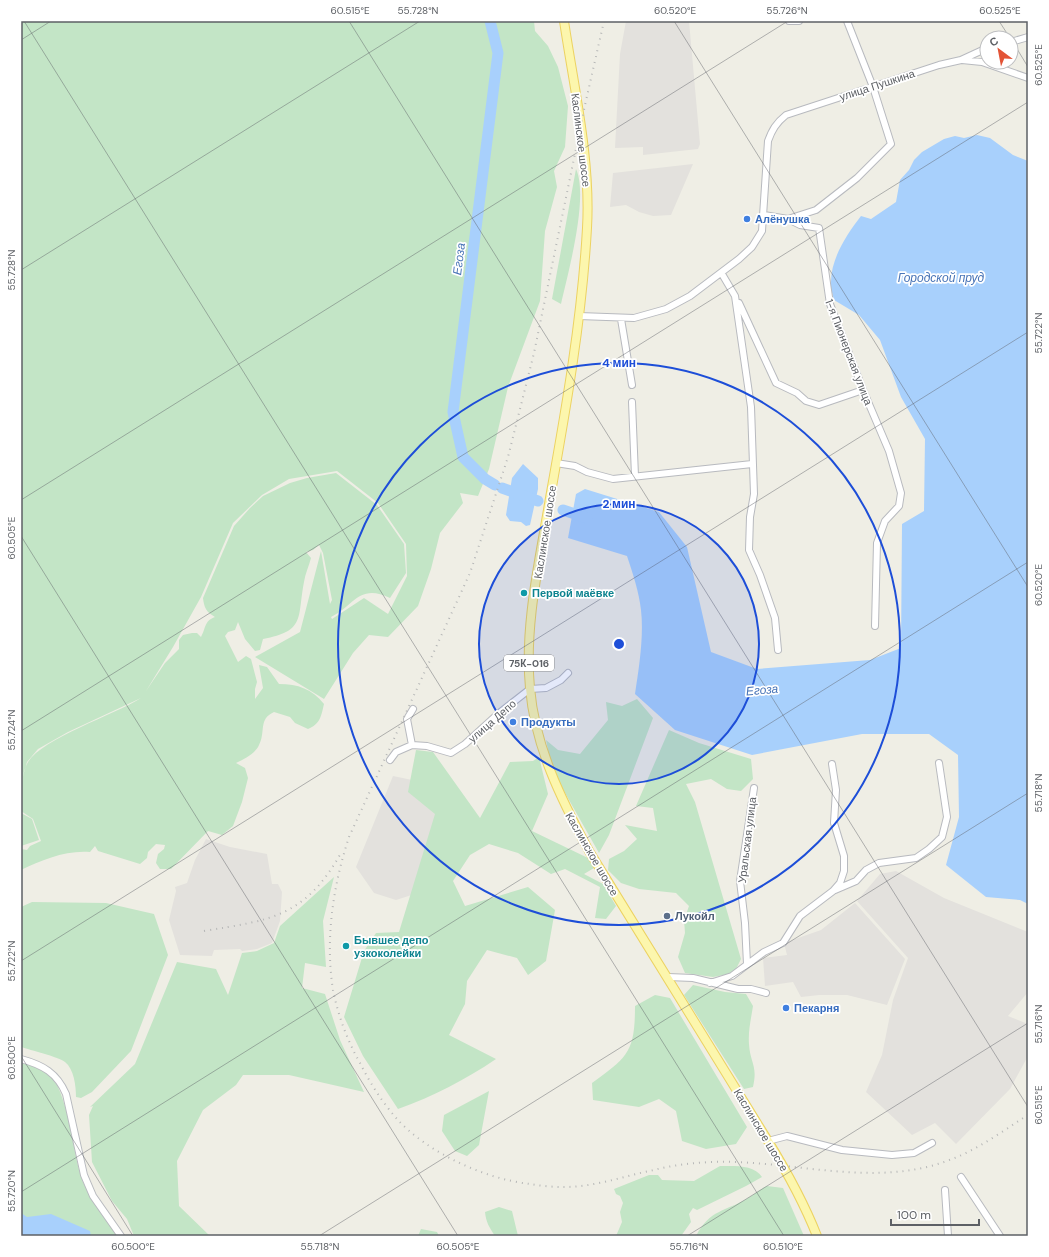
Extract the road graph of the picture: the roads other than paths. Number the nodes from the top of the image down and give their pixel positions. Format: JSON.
{"nodes":[{"id":1,"x":564,"y":21,"type":"edge"},
{"id":2,"x":789,"y":21,"type":"edge"},
{"id":3,"x":799,"y":21,"type":"edge"},
{"id":4,"x":847,"y":21,"type":"edge"},
{"id":5,"x":979,"y":52,"type":"edge"},
{"id":6,"x":960,"y":60,"type":"junction"},
{"id":7,"x":1028,"y":78,"type":"edge"},
{"id":8,"x":873,"y":87,"type":"junction"},
{"id":9,"x":764,"y":214,"type":"junction"},
{"id":10,"x":788,"y":219,"type":"junction"},
{"id":11,"x":722,"y":274,"type":"junction"},
{"id":12,"x":735,"y":296,"type":"junction"},
{"id":13,"x":580,"y":316,"type":"junction"},
{"id":14,"x":621,"y":319,"type":"junction"},
{"id":15,"x":632,"y":385,"type":"dead end"},
{"id":16,"x":863,"y":390,"type":"junction"},
{"id":17,"x":632,"y":402,"type":"dead end"},
{"id":18,"x":556,"y":463,"type":"junction"},
{"id":19,"x":752,"y":464,"type":"junction"},
{"id":20,"x":635,"y":476,"type":"junction"},
{"id":21,"x":875,"y":626,"type":"dead end"},
{"id":22,"x":778,"y":650,"type":"dead end"},
{"id":23,"x":568,"y":673,"type":"dead end"},
{"id":24,"x":530,"y":689,"type":"junction"},
{"id":25,"x":413,"y":709,"type":"dead end"},
{"id":26,"x":412,"y":745,"type":"junction"},
{"id":27,"x":390,"y":760,"type":"dead end"},
{"id":28,"x":939,"y":763,"type":"dead end"},
{"id":29,"x":832,"y":764,"type":"dead end"},
{"id":30,"x":754,"y":788,"type":"dead end"},
{"id":31,"x":833,"y":891,"type":"junction"},
{"id":32,"x":747,"y":964,"type":"junction"},
{"id":33,"x":668,"y":977,"type":"junction"},
{"id":34,"x":710,"y":983,"type":"junction"},
{"id":35,"x":766,"y":993,"type":"dead end"},
{"id":36,"x":21,"y":1059,"type":"edge"},
{"id":37,"x":768,"y":1141,"type":"junction"},
{"id":38,"x":932,"y":1143,"type":"dead end"},
{"id":39,"x":961,"y":1177,"type":"dead end"},
{"id":40,"x":945,"y":1190,"type":"dead end"},
{"id":41,"x":121,"y":1236,"type":"edge"},
{"id":42,"x":817,"y":1236,"type":"edge"},
{"id":43,"x":948,"y":1236,"type":"edge"},
{"id":44,"x":1000,"y":1236,"type":"edge"}],
"edges":[{"from":1,"to":13,"type":"main road","name":"Каслинское шоссе","number":"75К-016"},
{"from":2,"to":3,"type":"street"},
{"from":4,"to":8,"type":"street"},
{"from":5,"to":6,"type":"street","name":"улица Пушкина"},
{"from":6,"to":7,"type":"street"},
{"from":6,"to":8,"type":"street","name":"улица Пушкина"},
{"from":8,"to":9,"type":"street","name":"улица Пушкина"},
{"from":8,"to":10,"type":"street"},
{"from":9,"to":10,"type":"street"},
{"from":9,"to":11,"type":"street"},
{"from":10,"to":16,"type":"street","name":"1-я Пионерская улица"},
{"from":11,"to":12,"type":"street"},
{"from":11,"to":14,"type":"street"},
{"from":12,"to":16,"type":"street"},
{"from":12,"to":19,"type":"street"},
{"from":13,"to":14,"type":"street"},
{"from":13,"to":18,"type":"main road","name":"Каслинское шоссе","number":"75К-016"},
{"from":14,"to":15,"type":"street"},
{"from":16,"to":21,"type":"street","name":"1-я Пионерская улица"},
{"from":17,"to":20,"type":"street"},
{"from":18,"to":20,"type":"street"},
{"from":18,"to":24,"type":"main road","name":"Каслинское шоссе","number":"75К-016"},
{"from":19,"to":20,"type":"street"},
{"from":19,"to":22,"type":"street"},
{"from":23,"to":24,"type":"street","name":"улица Депо"},
{"from":24,"to":26,"type":"street","name":"улица Депо"},
{"from":24,"to":33,"type":"main road","name":"Каслинское шоссе","number":"75К-016"},
{"from":25,"to":26,"type":"street"},
{"from":26,"to":27,"type":"street"},
{"from":28,"to":31,"type":"street"},
{"from":29,"to":31,"type":"street"},
{"from":30,"to":32,"type":"street","name":"Уральская улица"},
{"from":31,"to":32,"type":"street"},
{"from":32,"to":34,"type":"street"},
{"from":33,"to":34,"type":"street"},
{"from":33,"to":37,"type":"main road","name":"Каслинское шоссе","number":"75К-016"},
{"from":34,"to":35,"type":"street"},
{"from":36,"to":41,"type":"street"},
{"from":37,"to":38,"type":"street"},
{"from":37,"to":42,"type":"main road","name":"Каслинское шоссе","number":"75К-016"},
{"from":39,"to":44,"type":"street"},
{"from":40,"to":43,"type":"street"}]}
